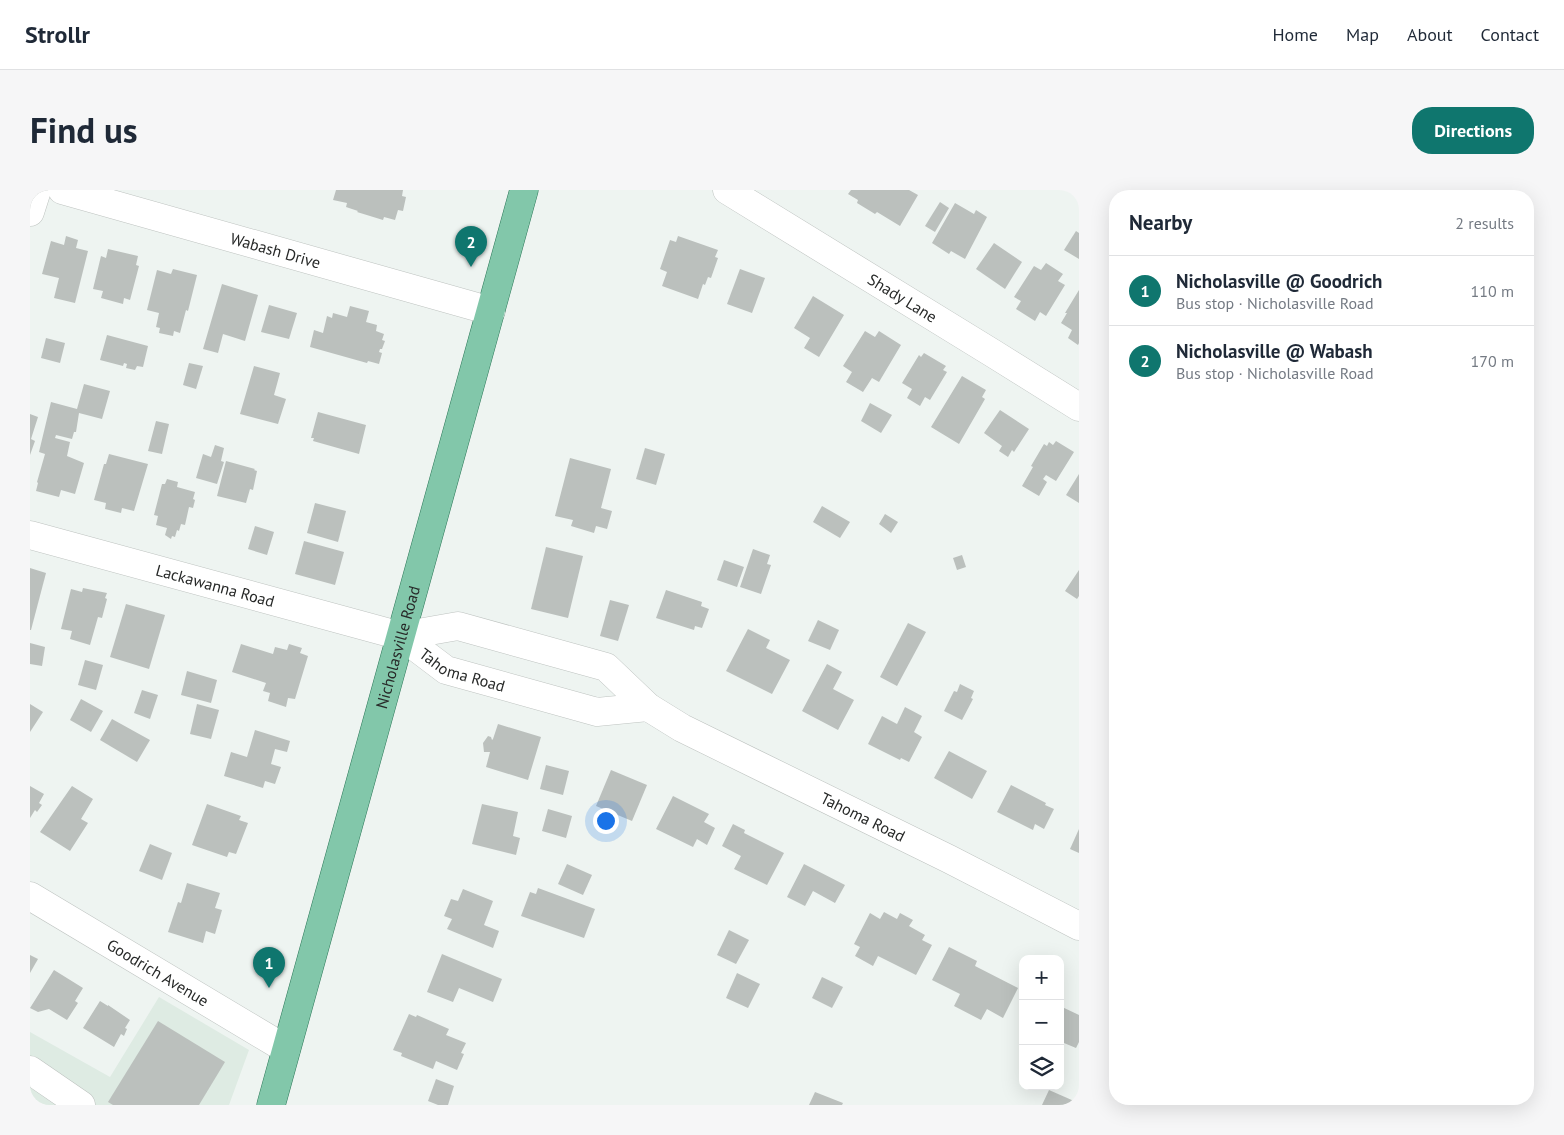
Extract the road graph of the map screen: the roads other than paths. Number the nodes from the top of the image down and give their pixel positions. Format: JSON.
{"nodes":[{"id":1,"x":37,"y":190,"type":"edge"},
{"id":2,"x":62,"y":190,"type":"edge"},
{"id":3,"x":524,"y":190,"type":"edge"},
{"id":4,"x":727,"y":190,"type":"edge"},
{"id":5,"x":30,"y":212,"type":"edge"},
{"id":6,"x":491,"y":311,"type":"junction"},
{"id":7,"x":1079,"y":408,"type":"edge"},
{"id":8,"x":30,"y":535,"type":"edge"},
{"id":9,"x":400,"y":636,"type":"junction"},
{"id":10,"x":648,"y":707,"type":"junction"},
{"id":11,"x":30,"y":896,"type":"edge"},
{"id":12,"x":1079,"y":926,"type":"edge"},
{"id":13,"x":286,"y":1049,"type":"junction"},
{"id":14,"x":30,"y":1070,"type":"edge"},
{"id":15,"x":81,"y":1105,"type":"edge"},
{"id":16,"x":271,"y":1105,"type":"edge"}],
"edges":[{"from":1,"to":5,"type":"street"},
{"from":2,"to":6,"type":"street","name":"Wabash Drive"},
{"from":3,"to":6,"type":"main road","name":"Nicholasville Road"},
{"from":4,"to":7,"type":"street","name":"Shady Lane"},
{"from":6,"to":9,"type":"main road","name":"Nicholasville Road"},
{"from":8,"to":9,"type":"street","name":"Lackawanna Road"},
{"from":9,"to":10,"type":"street","name":"Tahoma Road"},
{"from":9,"to":10,"type":"street","name":"Tahoma Road"},
{"from":9,"to":13,"type":"main road","name":"Nicholasville Road"},
{"from":10,"to":12,"type":"street","name":"Tahoma Road"},
{"from":11,"to":13,"type":"street","name":"Goodrich Avenue"},
{"from":13,"to":16,"type":"main road","name":"Nicholasville Road"},
{"from":14,"to":15,"type":"street"}]}
